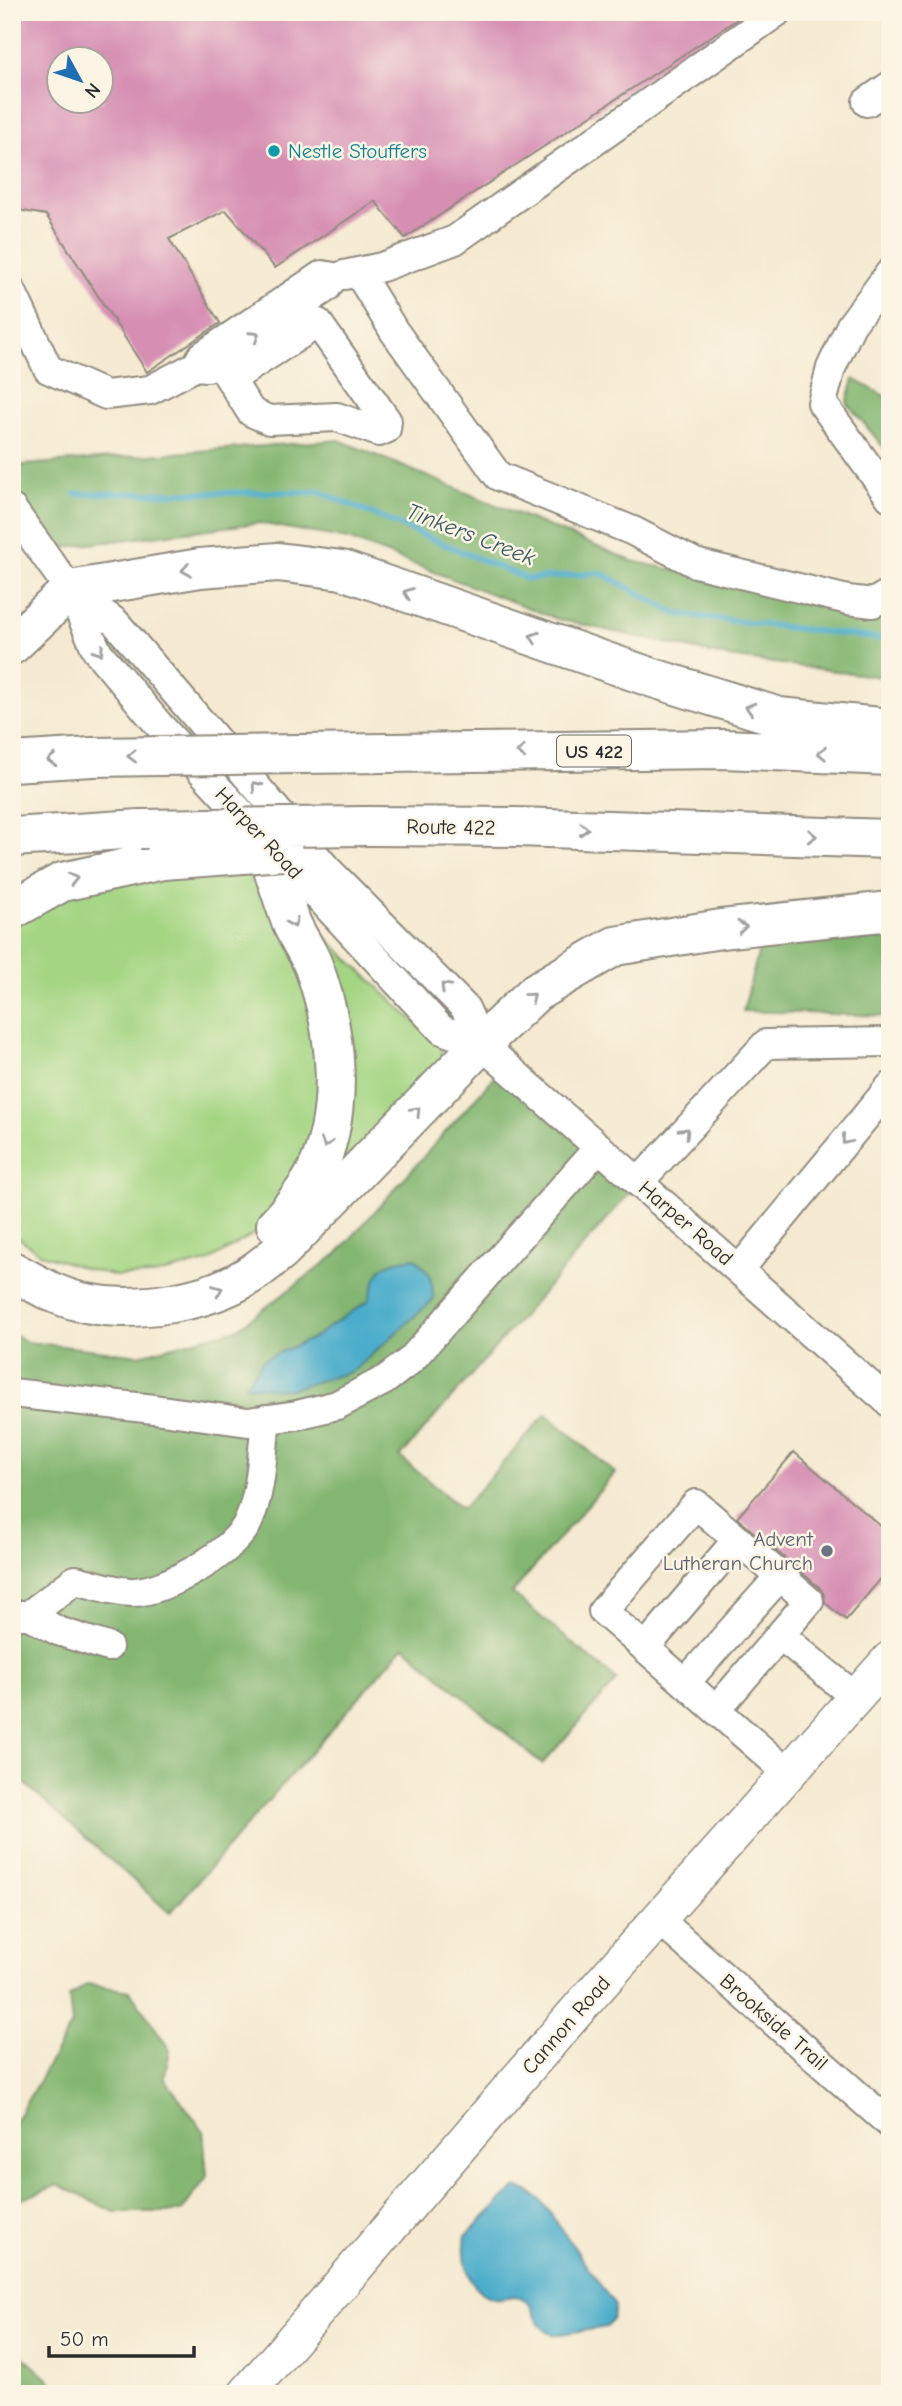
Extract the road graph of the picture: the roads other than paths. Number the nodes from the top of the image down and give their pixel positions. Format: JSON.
{"nodes":[{"id":1,"x":777,"y":12,"type":"edge"},
{"id":2,"x":890,"y":273,"type":"edge"},
{"id":3,"x":346,"y":274,"type":"junction"},
{"id":4,"x":12,"y":292,"type":"edge"},
{"id":5,"x":215,"y":368,"type":"junction"},
{"id":6,"x":890,"y":496,"type":"edge"},
{"id":7,"x":12,"y":509,"type":"edge"},
{"id":8,"x":70,"y":590,"type":"junction"},
{"id":9,"x":890,"y":593,"type":"edge"},
{"id":10,"x":12,"y":645,"type":"edge"},
{"id":11,"x":890,"y":728,"type":"edge"},
{"id":12,"x":890,"y":756,"type":"edge"},
{"id":13,"x":12,"y":762,"type":"edge"},
{"id":14,"x":375,"y":835,"type":"junction"},
{"id":15,"x":262,"y":836,"type":"junction"},
{"id":16,"x":12,"y":837,"type":"edge"},
{"id":17,"x":890,"y":839,"type":"edge"},
{"id":18,"x":12,"y":910,"type":"edge"},
{"id":19,"x":890,"y":911,"type":"edge"},
{"id":20,"x":890,"y":1042,"type":"edge"},
{"id":21,"x":481,"y":1044,"type":"junction"},
{"id":22,"x":890,"y":1087,"type":"edge"},
{"id":23,"x":599,"y":1147,"type":"junction"},
{"id":24,"x":639,"y":1182,"type":"junction"},
{"id":25,"x":12,"y":1247,"type":"edge"},
{"id":26,"x":739,"y":1270,"type":"junction"},
{"id":27,"x":12,"y":1271,"type":"edge"},
{"id":28,"x":12,"y":1394,"type":"edge"},
{"id":29,"x":890,"y":1403,"type":"edge"},
{"id":30,"x":266,"y":1419,"type":"junction"},
{"id":31,"x":737,"y":1539,"type":"junction"},
{"id":32,"x":780,"y":1576,"type":"junction"},
{"id":33,"x":20,"y":1615,"type":"edge"},
{"id":34,"x":780,"y":1635,"type":"junction"},
{"id":35,"x":107,"y":1647,"type":"dead end"},
{"id":36,"x":645,"y":1648,"type":"junction"},
{"id":37,"x":890,"y":1659,"type":"edge"},
{"id":38,"x":685,"y":1684,"type":"junction"},
{"id":39,"x":855,"y":1697,"type":"junction"},
{"id":40,"x":716,"y":1710,"type":"junction"},
{"id":41,"x":788,"y":1773,"type":"junction"},
{"id":42,"x":658,"y":1919,"type":"junction"},
{"id":43,"x":890,"y":2124,"type":"edge"},
{"id":44,"x":246,"y":2394,"type":"edge"}],
"edges":[{"from":1,"to":3,"type":"street"},
{"from":2,"to":6,"type":"street"},
{"from":3,"to":5,"type":"street"},
{"from":3,"to":9,"type":"street"},
{"from":4,"to":5,"type":"street"},
{"from":5,"to":5,"type":"street"},
{"from":7,"to":8,"type":"street","name":"Harper Road"},
{"from":8,"to":10,"type":"highway"},
{"from":11,"to":8,"type":"highway","one_way":true},
{"from":8,"to":15,"type":"street","name":"Harper Road","one_way":true},
{"from":21,"to":8,"type":"street","name":"Harper Road","one_way":true},
{"from":12,"to":13,"type":"highway","number":"US 422","one_way":true,"bridge":true},
{"from":14,"to":16,"type":"highway","bridge":true},
{"from":14,"to":17,"type":"highway","name":"Route 422","one_way":true},
{"from":18,"to":14,"type":"highway","one_way":true,"bridge":true},
{"from":15,"to":21,"type":"street","name":"Harper Road"},
{"from":15,"to":25,"type":"highway","one_way":true},
{"from":21,"to":19,"type":"highway","one_way":true},
{"from":24,"to":20,"type":"street","one_way":true},
{"from":21,"to":23,"type":"street","name":"Harper Road"},
{"from":27,"to":21,"type":"highway","one_way":true},
{"from":22,"to":26,"type":"street","one_way":true},
{"from":23,"to":24,"type":"street","name":"Harper Road"},
{"from":23,"to":30,"type":"street"},
{"from":24,"to":26,"type":"street","name":"Harper Road"},
{"from":26,"to":29,"type":"street","name":"Harper Road"},
{"from":28,"to":30,"type":"street"},
{"from":30,"to":33,"type":"street"},
{"from":31,"to":32,"type":"street"},
{"from":31,"to":36,"type":"street"},
{"from":31,"to":36,"type":"street"},
{"from":32,"to":34,"type":"street"},
{"from":32,"to":38,"type":"street"},
{"from":33,"to":35,"type":"street"},
{"from":34,"to":39,"type":"street"},
{"from":34,"to":40,"type":"street"},
{"from":36,"to":38,"type":"street"},
{"from":37,"to":39,"type":"main road","name":"Cannon Road"},
{"from":38,"to":40,"type":"street"},
{"from":39,"to":41,"type":"main road","name":"Cannon Road"},
{"from":40,"to":41,"type":"street"},
{"from":41,"to":42,"type":"main road","name":"Cannon Road"},
{"from":42,"to":43,"type":"street","name":"Brookside Trail"},
{"from":42,"to":44,"type":"main road","name":"Cannon Road"}]}
